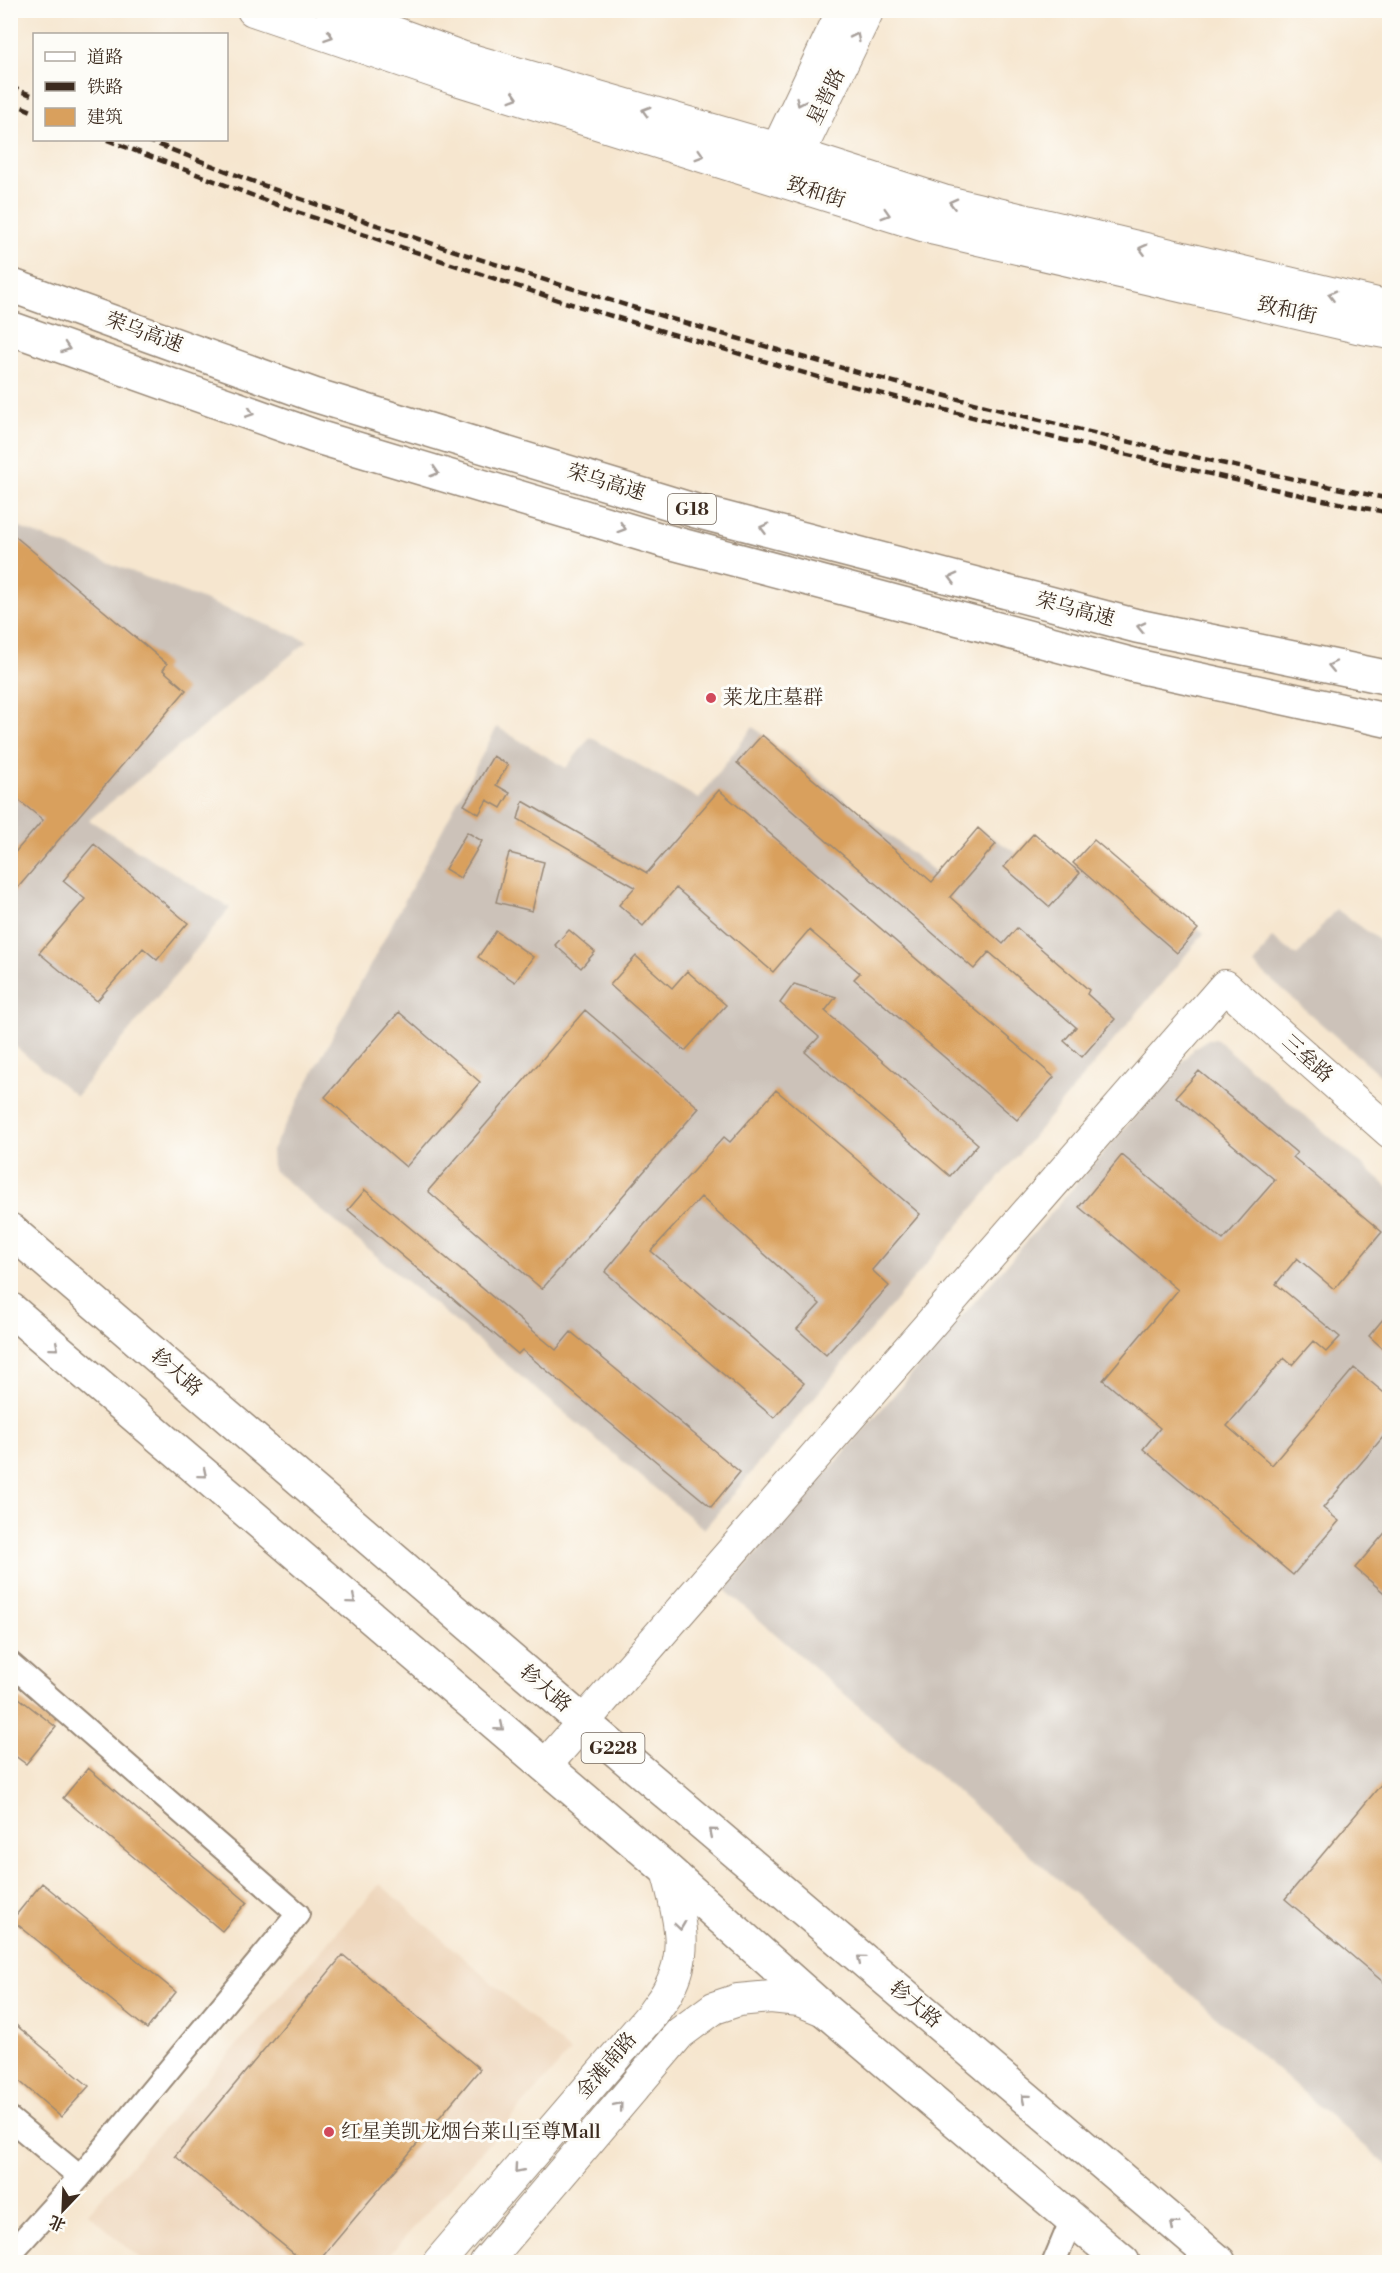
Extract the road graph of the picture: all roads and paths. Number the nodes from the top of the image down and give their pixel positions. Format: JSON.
{"nodes":[{"id":1,"x":253,"y":10,"type":"edge"},
{"id":2,"x":332,"y":10,"type":"edge"},
{"id":3,"x":843,"y":10,"type":"edge"},
{"id":4,"x":868,"y":10,"type":"edge"},
{"id":5,"x":782,"y":166,"type":"junction"},
{"id":6,"x":10,"y":285,"type":"edge"},
{"id":7,"x":1389,"y":307,"type":"edge"},
{"id":8,"x":10,"y":328,"type":"edge"},
{"id":9,"x":1389,"y":333,"type":"edge"},
{"id":10,"x":1389,"y":678,"type":"edge"},
{"id":11,"x":1389,"y":721,"type":"edge"},
{"id":12,"x":1389,"y":1132,"type":"edge"},
{"id":13,"x":10,"y":1230,"type":"edge"},
{"id":14,"x":10,"y":1309,"type":"edge"},
{"id":15,"x":10,"y":1663,"type":"edge"},
{"id":16,"x":583,"y":1722,"type":"junction"},
{"id":17,"x":545,"y":1766,"type":"junction"},
{"id":18,"x":667,"y":1870,"type":"junction"},
{"id":19,"x":827,"y":2012,"type":"junction"},
{"id":20,"x":10,"y":2119,"type":"edge"},
{"id":21,"x":80,"y":2177,"type":"junction"},
{"id":22,"x":1072,"y":2219,"type":"junction"},
{"id":23,"x":10,"y":2254,"type":"edge"},
{"id":24,"x":439,"y":2262,"type":"edge"},
{"id":25,"x":486,"y":2262,"type":"edge"},
{"id":26,"x":1054,"y":2262,"type":"edge"},
{"id":27,"x":1123,"y":2262,"type":"edge"},
{"id":28,"x":1219,"y":2262,"type":"edge"}],
"edges":[{"from":1,"to":5,"type":"street","name":"致和街","one_way":true},
{"from":5,"to":2,"type":"street","name":"致和街","one_way":true},
{"from":3,"to":5,"type":"street","one_way":true},
{"from":5,"to":4,"type":"street","name":"星普路","one_way":true},
{"from":7,"to":5,"type":"street","name":"致和街","one_way":true},
{"from":5,"to":9,"type":"street","name":"致和街","one_way":true},
{"from":10,"to":6,"type":"highway","name":"荣乌高速","number":"G18","one_way":true},
{"from":8,"to":11,"type":"highway","name":"荣乌高速","number":"G18","one_way":true},
{"from":12,"to":16,"type":"street","name":"三垒路"},
{"from":13,"to":16,"type":"highway","name":"轸大路","number":"G228"},
{"from":14,"to":17,"type":"highway","number":"G228","one_way":true},
{"from":15,"to":21,"type":"street"},
{"from":16,"to":17,"type":"street"},
{"from":28,"to":16,"type":"highway","name":"轸大路","number":"G228","one_way":true},
{"from":17,"to":18,"type":"highway","number":"G228"},
{"from":18,"to":19,"type":"highway","number":"G228"},
{"from":18,"to":24,"type":"street","name":"金滩南路","one_way":true},
{"from":19,"to":22,"type":"highway","number":"G228"},
{"from":25,"to":19,"type":"street","name":"金滩南路","one_way":true},
{"from":20,"to":21,"type":"street"},
{"from":21,"to":23,"type":"street"},
{"from":22,"to":26,"type":"street"},
{"from":22,"to":27,"type":"highway","number":"G228"}]}
